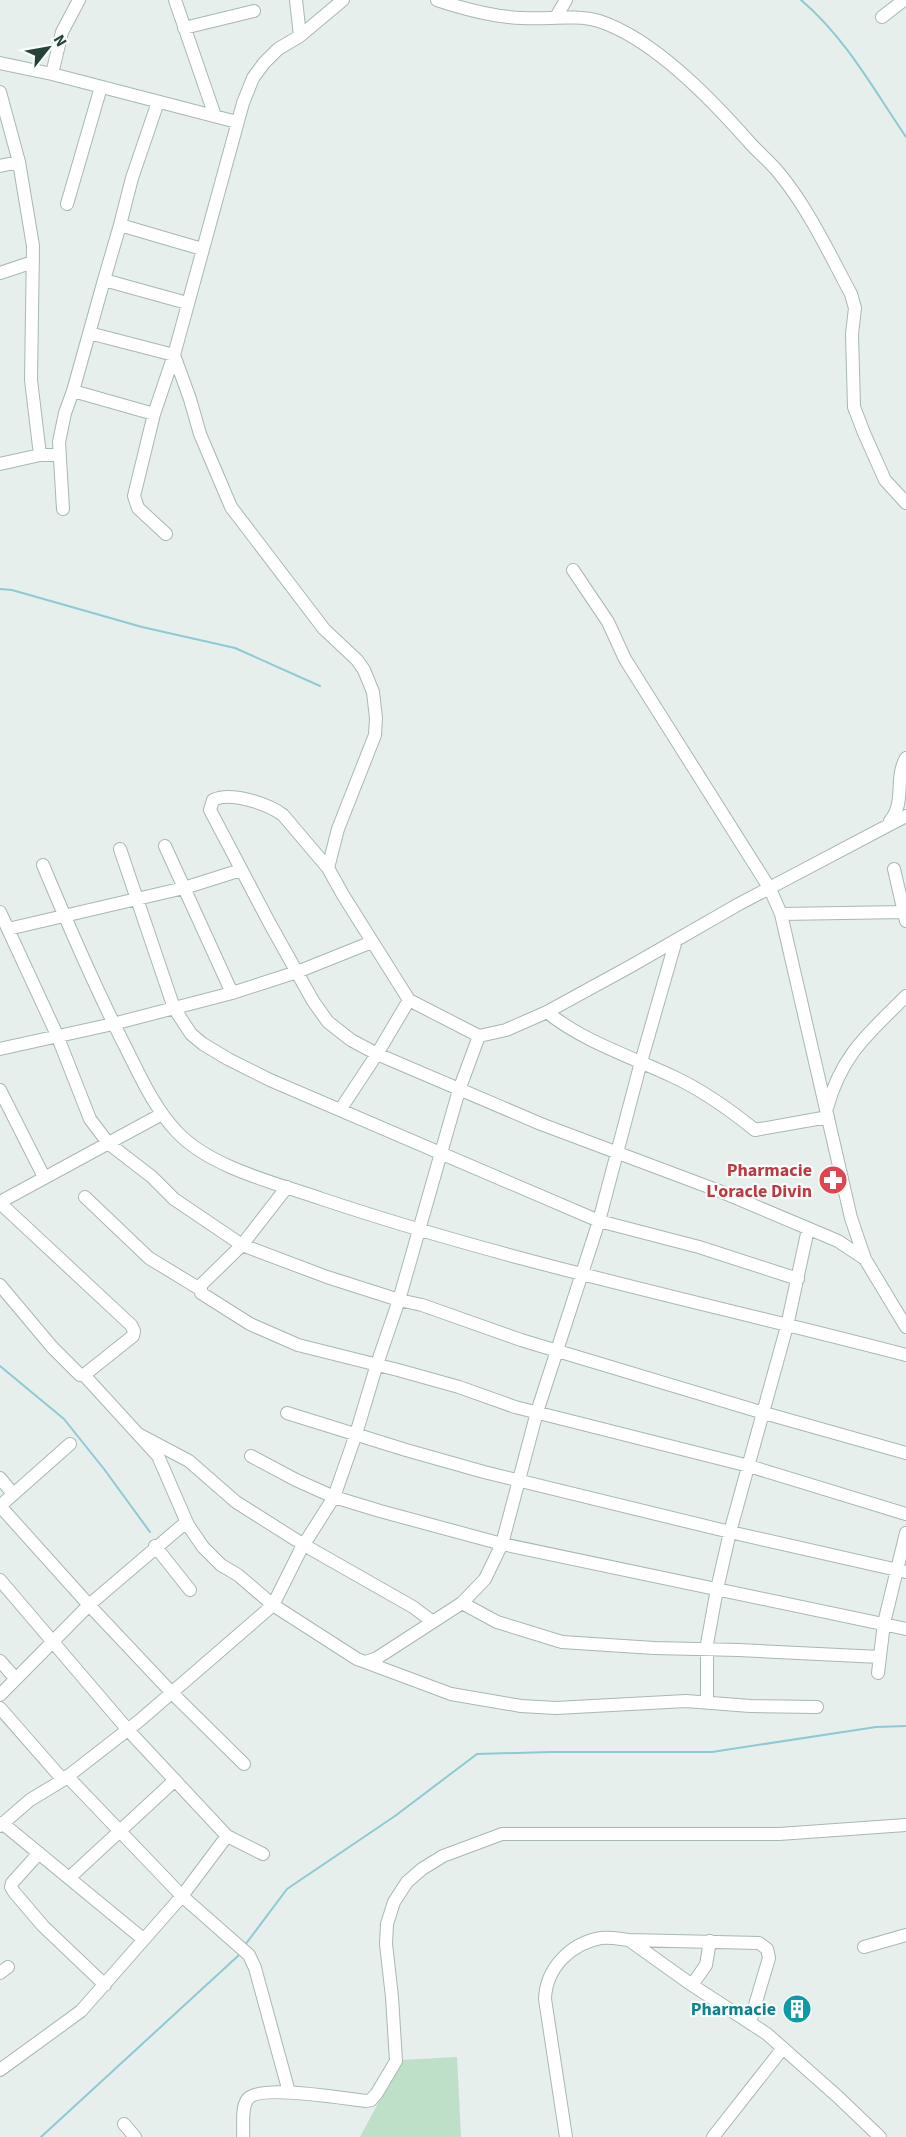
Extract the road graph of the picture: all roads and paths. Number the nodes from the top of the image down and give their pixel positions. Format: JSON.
{"nodes":[{"id":1,"x":79,"y":0,"type":"edge"},
{"id":2,"x":175,"y":0,"type":"edge"},
{"id":3,"x":296,"y":0,"type":"edge"},
{"id":4,"x":343,"y":0,"type":"edge"},
{"id":5,"x":437,"y":0,"type":"edge"},
{"id":6,"x":566,"y":0,"type":"edge"},
{"id":7,"x":904,"y":0,"type":"edge"},
{"id":8,"x":254,"y":11,"type":"dead end"},
{"id":9,"x":556,"y":16,"type":"junction"},
{"id":10,"x":882,"y":17,"type":"dead end"},
{"id":11,"x":184,"y":28,"type":"junction"},
{"id":12,"x":300,"y":36,"type":"junction"},
{"id":13,"x":0,"y":63,"type":"edge"},
{"id":14,"x":52,"y":74,"type":"junction"},
{"id":15,"x":101,"y":87,"type":"junction"},
{"id":16,"x":0,"y":92,"type":"edge"},
{"id":17,"x":158,"y":102,"type":"junction"},
{"id":18,"x":215,"y":117,"type":"junction"},
{"id":19,"x":237,"y":122,"type":"junction"},
{"id":20,"x":19,"y":162,"type":"junction"},
{"id":21,"x":0,"y":166,"type":"edge"},
{"id":22,"x":67,"y":204,"type":"dead end"},
{"id":23,"x":120,"y":225,"type":"junction"},
{"id":24,"x":202,"y":249,"type":"junction"},
{"id":25,"x":33,"y":262,"type":"junction"},
{"id":26,"x":0,"y":273,"type":"edge"},
{"id":27,"x":104,"y":280,"type":"junction"},
{"id":28,"x":187,"y":303,"type":"junction"},
{"id":29,"x":90,"y":333,"type":"junction"},
{"id":30,"x":174,"y":355,"type":"junction"},
{"id":31,"x":73,"y":391,"type":"junction"},
{"id":32,"x":154,"y":414,"type":"junction"},
{"id":33,"x":40,"y":455,"type":"junction"},
{"id":34,"x":59,"y":455,"type":"junction"},
{"id":35,"x":0,"y":464,"type":"edge"},
{"id":36,"x":906,"y":502,"type":"edge"},
{"id":37,"x":63,"y":509,"type":"dead end"},
{"id":38,"x":166,"y":534,"type":"dead end"},
{"id":39,"x":573,"y":570,"type":"dead end"},
{"id":40,"x":906,"y":758,"type":"edge"},
{"id":41,"x":906,"y":816,"type":"edge"},
{"id":42,"x":884,"y":827,"type":"junction"},
{"id":43,"x":165,"y":846,"type":"dead end"},
{"id":44,"x":120,"y":849,"type":"dead end"},
{"id":45,"x":43,"y":865,"type":"dead end"},
{"id":46,"x":328,"y":868,"type":"junction"},
{"id":47,"x":894,"y":869,"type":"dead end"},
{"id":48,"x":241,"y":870,"type":"junction"},
{"id":49,"x":184,"y":888,"type":"junction"},
{"id":50,"x":770,"y":889,"type":"junction"},
{"id":51,"x":137,"y":898,"type":"junction"},
{"id":52,"x":0,"y":912,"type":"edge"},
{"id":53,"x":781,"y":914,"type":"junction"},
{"id":54,"x":64,"y":915,"type":"junction"},
{"id":55,"x":905,"y":917,"type":"edge"},
{"id":56,"x":8,"y":929,"type":"junction"},
{"id":57,"x":676,"y":940,"type":"junction"},
{"id":58,"x":372,"y":942,"type":"junction"},
{"id":59,"x":297,"y":972,"type":"junction"},
{"id":60,"x":232,"y":993,"type":"junction"},
{"id":61,"x":906,"y":996,"type":"edge"},
{"id":62,"x":410,"y":1000,"type":"junction"},
{"id":63,"x":174,"y":1008,"type":"junction"},
{"id":64,"x":547,"y":1012,"type":"junction"},
{"id":65,"x":114,"y":1024,"type":"junction"},
{"id":66,"x":57,"y":1035,"type":"junction"},
{"id":67,"x":479,"y":1036,"type":"junction"},
{"id":68,"x":0,"y":1049,"type":"edge"},
{"id":69,"x":377,"y":1054,"type":"junction"},
{"id":70,"x":641,"y":1062,"type":"junction"},
{"id":71,"x":0,"y":1090,"type":"edge"},
{"id":72,"x":459,"y":1090,"type":"junction"},
{"id":73,"x":340,"y":1110,"type":"junction"},
{"id":74,"x":827,"y":1113,"type":"junction"},
{"id":75,"x":162,"y":1114,"type":"junction"},
{"id":76,"x":108,"y":1143,"type":"junction"},
{"id":77,"x":441,"y":1153,"type":"junction"},
{"id":78,"x":617,"y":1154,"type":"junction"},
{"id":79,"x":44,"y":1176,"type":"junction"},
{"id":80,"x":287,"y":1187,"type":"junction"},
{"id":81,"x":85,"y":1197,"type":"dead end"},
{"id":82,"x":0,"y":1202,"type":"edge"},
{"id":83,"x":600,"y":1221,"type":"junction"},
{"id":84,"x":808,"y":1229,"type":"junction"},
{"id":85,"x":420,"y":1230,"type":"junction"},
{"id":86,"x":242,"y":1245,"type":"junction"},
{"id":87,"x":865,"y":1259,"type":"junction"},
{"id":88,"x":583,"y":1274,"type":"junction"},
{"id":89,"x":798,"y":1279,"type":"junction"},
{"id":90,"x":0,"y":1285,"type":"edge"},
{"id":91,"x":200,"y":1289,"type":"junction"},
{"id":92,"x":399,"y":1300,"type":"junction"},
{"id":93,"x":787,"y":1326,"type":"junction"},
{"id":94,"x":906,"y":1327,"type":"edge"},
{"id":95,"x":557,"y":1349,"type":"junction"},
{"id":96,"x":906,"y":1355,"type":"edge"},
{"id":97,"x":377,"y":1364,"type":"junction"},
{"id":98,"x":84,"y":1375,"type":"junction"},
{"id":99,"x":537,"y":1412,"type":"junction"},
{"id":100,"x":287,"y":1413,"type":"dead end"},
{"id":101,"x":764,"y":1413,"type":"junction"},
{"id":102,"x":138,"y":1434,"type":"junction"},
{"id":103,"x":356,"y":1434,"type":"junction"},
{"id":104,"x":70,"y":1444,"type":"dead end"},
{"id":105,"x":906,"y":1453,"type":"edge"},
{"id":106,"x":251,"y":1456,"type":"dead end"},
{"id":107,"x":749,"y":1466,"type":"junction"},
{"id":108,"x":0,"y":1478,"type":"edge"},
{"id":109,"x":519,"y":1480,"type":"junction"},
{"id":110,"x":14,"y":1494,"type":"junction"},
{"id":111,"x":334,"y":1497,"type":"junction"},
{"id":112,"x":906,"y":1514,"type":"edge"},
{"id":113,"x":188,"y":1525,"type":"junction"},
{"id":114,"x":730,"y":1532,"type":"junction"},
{"id":115,"x":906,"y":1533,"type":"edge"},
{"id":116,"x":502,"y":1544,"type":"junction"},
{"id":117,"x":304,"y":1545,"type":"junction"},
{"id":118,"x":156,"y":1546,"type":"junction"},
{"id":119,"x":901,"y":1571,"type":"edge"},
{"id":120,"x":0,"y":1581,"type":"edge"},
{"id":121,"x":717,"y":1589,"type":"junction"},
{"id":122,"x":190,"y":1590,"type":"dead end"},
{"id":123,"x":462,"y":1603,"type":"junction"},
{"id":124,"x":89,"y":1605,"type":"junction"},
{"id":125,"x":273,"y":1605,"type":"junction"},
{"id":126,"x":433,"y":1622,"type":"junction"},
{"id":127,"x":884,"y":1623,"type":"junction"},
{"id":128,"x":906,"y":1629,"type":"edge"},
{"id":129,"x":52,"y":1642,"type":"junction"},
{"id":130,"x":707,"y":1649,"type":"junction"},
{"id":131,"x":880,"y":1657,"type":"junction"},
{"id":132,"x":0,"y":1661,"type":"edge"},
{"id":133,"x":366,"y":1662,"type":"junction"},
{"id":134,"x":878,"y":1673,"type":"dead end"},
{"id":135,"x":16,"y":1679,"type":"junction"},
{"id":136,"x":172,"y":1693,"type":"junction"},
{"id":137,"x":0,"y":1695,"type":"edge"},
{"id":138,"x":706,"y":1701,"type":"junction"},
{"id":139,"x":818,"y":1707,"type":"dead end"},
{"id":140,"x":0,"y":1708,"type":"edge"},
{"id":141,"x":128,"y":1730,"type":"junction"},
{"id":142,"x":244,"y":1764,"type":"dead end"},
{"id":143,"x":65,"y":1778,"type":"junction"},
{"id":144,"x":175,"y":1780,"type":"junction"},
{"id":145,"x":1,"y":1825,"type":"edge"},
{"id":146,"x":906,"y":1825,"type":"edge"},
{"id":147,"x":119,"y":1830,"type":"junction"},
{"id":148,"x":227,"y":1836,"type":"junction"},
{"id":149,"x":39,"y":1853,"type":"junction"},
{"id":150,"x":263,"y":1854,"type":"dead end"},
{"id":151,"x":69,"y":1878,"type":"junction"},
{"id":152,"x":182,"y":1896,"type":"junction"},
{"id":153,"x":906,"y":1935,"type":"edge"},
{"id":154,"x":143,"y":1939,"type":"junction"},
{"id":155,"x":629,"y":1940,"type":"junction"},
{"id":156,"x":710,"y":1941,"type":"junction"},
{"id":157,"x":864,"y":1947,"type":"dead end"},
{"id":158,"x":105,"y":1985,"type":"junction"},
{"id":159,"x":692,"y":1986,"type":"junction"},
{"id":160,"x":750,"y":2022,"type":"junction"},
{"id":161,"x":783,"y":2048,"type":"junction"},
{"id":162,"x":0,"y":2070,"type":"edge"},
{"id":163,"x":289,"y":2092,"type":"junction"},
{"id":164,"x":124,"y":2124,"type":"dead end"},
{"id":165,"x":135,"y":2137,"type":"edge"},
{"id":166,"x":243,"y":2137,"type":"edge"},
{"id":167,"x":566,"y":2137,"type":"edge"},
{"id":168,"x":713,"y":2137,"type":"edge"},
{"id":169,"x":880,"y":2137,"type":"edge"}],
"edges":[{"from":1,"to":14,"type":"street"},
{"from":2,"to":11,"type":"street"},
{"from":3,"to":12,"type":"street"},
{"from":4,"to":12,"type":"street"},
{"from":5,"to":9,"type":"street"},
{"from":6,"to":9,"type":"street"},
{"from":7,"to":10,"type":"street"},
{"from":8,"to":11,"type":"street"},
{"from":9,"to":36,"type":"street"},
{"from":11,"to":18,"type":"street"},
{"from":12,"to":19,"type":"street"},
{"from":13,"to":14,"type":"street"},
{"from":14,"to":15,"type":"street"},
{"from":15,"to":17,"type":"street"},
{"from":15,"to":22,"type":"street"},
{"from":16,"to":20,"type":"street"},
{"from":17,"to":18,"type":"street"},
{"from":17,"to":23,"type":"street"},
{"from":18,"to":19,"type":"street"},
{"from":19,"to":24,"type":"street"},
{"from":20,"to":21,"type":"street"},
{"from":20,"to":25,"type":"street"},
{"from":23,"to":24,"type":"street"},
{"from":23,"to":27,"type":"street"},
{"from":24,"to":28,"type":"street"},
{"from":25,"to":26,"type":"street"},
{"from":25,"to":33,"type":"street"},
{"from":27,"to":28,"type":"street"},
{"from":27,"to":29,"type":"street"},
{"from":28,"to":30,"type":"street"},
{"from":29,"to":30,"type":"street"},
{"from":29,"to":31,"type":"street"},
{"from":30,"to":32,"type":"street"},
{"from":30,"to":46,"type":"street"},
{"from":31,"to":32,"type":"street"},
{"from":31,"to":34,"type":"street"},
{"from":32,"to":38,"type":"street"},
{"from":33,"to":34,"type":"street"},
{"from":33,"to":35,"type":"street"},
{"from":34,"to":37,"type":"street"},
{"from":39,"to":50,"type":"street"},
{"from":40,"to":42,"type":"street"},
{"from":41,"to":42,"type":"street"},
{"from":42,"to":50,"type":"street"},
{"from":43,"to":49,"type":"street"},
{"from":44,"to":51,"type":"street"},
{"from":45,"to":54,"type":"street"},
{"from":46,"to":48,"type":"street"},
{"from":46,"to":58,"type":"street"},
{"from":47,"to":55,"type":"street"},
{"from":48,"to":49,"type":"street"},
{"from":48,"to":59,"type":"street"},
{"from":49,"to":51,"type":"street"},
{"from":49,"to":60,"type":"street"},
{"from":50,"to":53,"type":"street"},
{"from":50,"to":57,"type":"street"},
{"from":51,"to":54,"type":"street"},
{"from":51,"to":63,"type":"street"},
{"from":52,"to":56,"type":"street"},
{"from":53,"to":55,"type":"street"},
{"from":53,"to":74,"type":"street"},
{"from":54,"to":56,"type":"street"},
{"from":54,"to":65,"type":"street"},
{"from":56,"to":66,"type":"street"},
{"from":57,"to":64,"type":"street"},
{"from":57,"to":70,"type":"street"},
{"from":58,"to":59,"type":"street"},
{"from":58,"to":62,"type":"street"},
{"from":59,"to":60,"type":"street"},
{"from":59,"to":69,"type":"street"},
{"from":60,"to":63,"type":"street"},
{"from":61,"to":74,"type":"street"},
{"from":62,"to":67,"type":"street"},
{"from":62,"to":69,"type":"street"},
{"from":63,"to":65,"type":"street"},
{"from":63,"to":73,"type":"street"},
{"from":64,"to":67,"type":"street"},
{"from":64,"to":70,"type":"street"},
{"from":65,"to":66,"type":"street"},
{"from":65,"to":75,"type":"street"},
{"from":66,"to":68,"type":"street"},
{"from":66,"to":76,"type":"street"},
{"from":67,"to":72,"type":"street"},
{"from":69,"to":72,"type":"street"},
{"from":69,"to":73,"type":"street"},
{"from":70,"to":74,"type":"street"},
{"from":70,"to":78,"type":"street"},
{"from":71,"to":79,"type":"street"},
{"from":72,"to":77,"type":"street"},
{"from":72,"to":78,"type":"street"},
{"from":73,"to":77,"type":"street"},
{"from":74,"to":87,"type":"street"},
{"from":75,"to":76,"type":"street"},
{"from":75,"to":80,"type":"street"},
{"from":76,"to":79,"type":"street"},
{"from":76,"to":86,"type":"street"},
{"from":77,"to":83,"type":"street"},
{"from":77,"to":85,"type":"street"},
{"from":78,"to":83,"type":"street"},
{"from":78,"to":84,"type":"street"},
{"from":79,"to":82,"type":"street"},
{"from":80,"to":85,"type":"street"},
{"from":80,"to":86,"type":"street"},
{"from":81,"to":91,"type":"street"},
{"from":82,"to":98,"type":"street"},
{"from":83,"to":88,"type":"street"},
{"from":83,"to":89,"type":"street"},
{"from":84,"to":87,"type":"street"},
{"from":84,"to":89,"type":"street"},
{"from":85,"to":88,"type":"street"},
{"from":85,"to":92,"type":"street"},
{"from":86,"to":91,"type":"street"},
{"from":86,"to":92,"type":"street"},
{"from":87,"to":94,"type":"street"},
{"from":88,"to":93,"type":"street"},
{"from":88,"to":95,"type":"street"},
{"from":89,"to":93,"type":"street"},
{"from":90,"to":98,"type":"street"},
{"from":91,"to":97,"type":"street"},
{"from":92,"to":95,"type":"street"},
{"from":92,"to":97,"type":"street"},
{"from":93,"to":96,"type":"street"},
{"from":93,"to":101,"type":"street"},
{"from":95,"to":99,"type":"street"},
{"from":95,"to":101,"type":"street"},
{"from":97,"to":99,"type":"street"},
{"from":97,"to":103,"type":"street"},
{"from":98,"to":102,"type":"street"},
{"from":99,"to":107,"type":"street"},
{"from":99,"to":109,"type":"street"},
{"from":100,"to":103,"type":"street"},
{"from":101,"to":105,"type":"street"},
{"from":101,"to":107,"type":"street"},
{"from":102,"to":113,"type":"street"},
{"from":102,"to":117,"type":"street"},
{"from":103,"to":109,"type":"street"},
{"from":103,"to":111,"type":"street"},
{"from":104,"to":110,"type":"street"},
{"from":106,"to":111,"type":"street"},
{"from":107,"to":112,"type":"street"},
{"from":107,"to":114,"type":"street"},
{"from":108,"to":110,"type":"street"},
{"from":109,"to":114,"type":"street"},
{"from":109,"to":116,"type":"street"},
{"from":110,"to":124,"type":"street"},
{"from":111,"to":116,"type":"street"},
{"from":111,"to":117,"type":"street"},
{"from":113,"to":118,"type":"street"},
{"from":113,"to":125,"type":"street"},
{"from":114,"to":119,"type":"street"},
{"from":114,"to":121,"type":"street"},
{"from":115,"to":119,"type":"street"},
{"from":116,"to":121,"type":"street"},
{"from":116,"to":123,"type":"street"},
{"from":117,"to":125,"type":"street"},
{"from":117,"to":126,"type":"street"},
{"from":118,"to":122,"type":"street"},
{"from":118,"to":124,"type":"street"},
{"from":119,"to":127,"type":"street"},
{"from":120,"to":129,"type":"street"},
{"from":121,"to":127,"type":"street"},
{"from":121,"to":130,"type":"street"},
{"from":123,"to":126,"type":"street"},
{"from":123,"to":130,"type":"street"},
{"from":124,"to":129,"type":"street"},
{"from":124,"to":136,"type":"street"},
{"from":125,"to":133,"type":"street"},
{"from":125,"to":136,"type":"street"},
{"from":126,"to":133,"type":"street"},
{"from":127,"to":128,"type":"street"},
{"from":127,"to":131,"type":"street"},
{"from":129,"to":135,"type":"street"},
{"from":129,"to":141,"type":"street"},
{"from":130,"to":131,"type":"street"},
{"from":130,"to":138,"type":"street"},
{"from":131,"to":134,"type":"street"},
{"from":132,"to":135,"type":"street"},
{"from":133,"to":138,"type":"street"},
{"from":135,"to":137,"type":"street"},
{"from":136,"to":141,"type":"street"},
{"from":136,"to":142,"type":"street"},
{"from":138,"to":139,"type":"street"},
{"from":140,"to":143,"type":"street"},
{"from":141,"to":143,"type":"street"},
{"from":141,"to":144,"type":"street"},
{"from":143,"to":145,"type":"street"},
{"from":143,"to":147,"type":"street"},
{"from":144,"to":147,"type":"street"},
{"from":144,"to":148,"type":"street"},
{"from":145,"to":149,"type":"street"},
{"from":146,"to":163,"type":"street"},
{"from":147,"to":151,"type":"street"},
{"from":147,"to":152,"type":"street"},
{"from":148,"to":150,"type":"street"},
{"from":148,"to":152,"type":"street"},
{"from":149,"to":151,"type":"street"},
{"from":149,"to":158,"type":"street"},
{"from":151,"to":154,"type":"street"},
{"from":152,"to":154,"type":"street"},
{"from":152,"to":163,"type":"street"},
{"from":153,"to":157,"type":"street"},
{"from":154,"to":158,"type":"street"},
{"from":155,"to":156,"type":"street"},
{"from":155,"to":159,"type":"street"},
{"from":155,"to":167,"type":"street"},
{"from":156,"to":159,"type":"street"},
{"from":156,"to":160,"type":"street"},
{"from":158,"to":162,"type":"street"},
{"from":159,"to":160,"type":"street"},
{"from":160,"to":161,"type":"street"},
{"from":161,"to":168,"type":"street"},
{"from":161,"to":169,"type":"street"},
{"from":163,"to":166,"type":"street"},
{"from":164,"to":165,"type":"street"}]}
